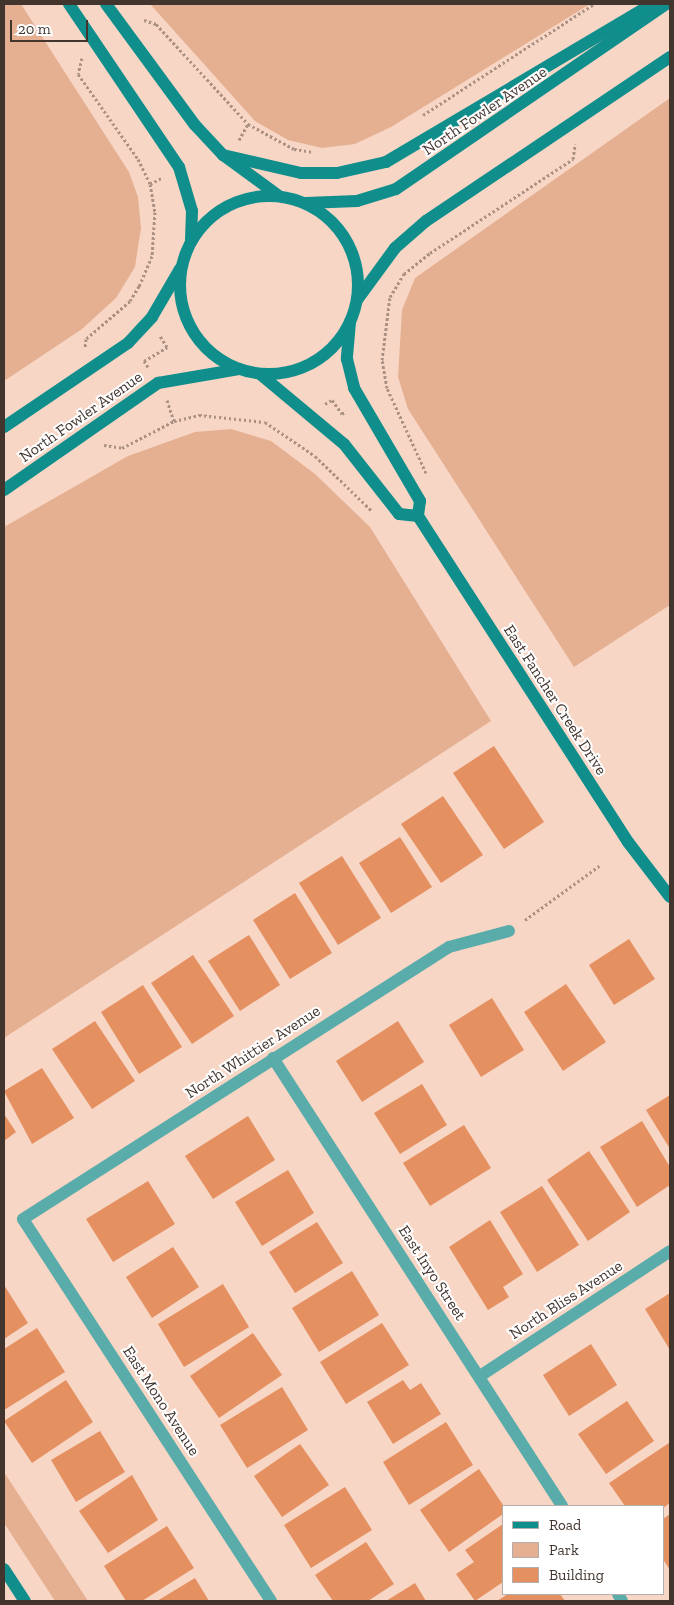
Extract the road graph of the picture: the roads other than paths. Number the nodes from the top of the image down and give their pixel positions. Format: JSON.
{"nodes":[{"id":1,"x":70,"y":4,"type":"edge"},
{"id":2,"x":106,"y":4,"type":"edge"},
{"id":3,"x":652,"y":4,"type":"edge"},
{"id":4,"x":666,"y":4,"type":"edge"},
{"id":5,"x":670,"y":57,"type":"edge"},
{"id":6,"x":223,"y":155,"type":"junction"},
{"id":7,"x":279,"y":196,"type":"junction"},
{"id":8,"x":305,"y":202,"type":"junction"},
{"id":9,"x":191,"y":241,"type":"junction"},
{"id":10,"x":182,"y":264,"type":"junction"},
{"id":11,"x":357,"y":300,"type":"junction"},
{"id":12,"x":350,"y":322,"type":"junction"},
{"id":13,"x":239,"y":368,"type":"junction"},
{"id":14,"x":260,"y":374,"type":"junction"},
{"id":15,"x":4,"y":427,"type":"edge"},
{"id":16,"x":4,"y":490,"type":"edge"},
{"id":17,"x":418,"y":516,"type":"junction"},
{"id":18,"x":670,"y":897,"type":"edge"},
{"id":19,"x":509,"y":931,"type":"road end"},
{"id":20,"x":273,"y":1058,"type":"junction"},
{"id":21,"x":23,"y":1219,"type":"joint"},
{"id":22,"x":670,"y":1251,"type":"edge"},
{"id":23,"x":480,"y":1376,"type":"junction"},
{"id":24,"x":561,"y":1505,"type":"edge"},
{"id":25,"x":4,"y":1569,"type":"edge"},
{"id":26,"x":24,"y":1601,"type":"edge"},
{"id":27,"x":271,"y":1601,"type":"edge"}],
"edges":[{"from":1,"to":9,"type":"main road"},
{"from":2,"to":6,"type":"main road"},
{"from":3,"to":6,"type":"main road"},
{"from":4,"to":8,"type":"main road","name":"North Fowler Avenue"},
{"from":5,"to":11,"type":"main road"},
{"from":6,"to":7,"type":"main road"},
{"from":7,"to":8,"type":"main road"},
{"from":7,"to":9,"type":"main road"},
{"from":8,"to":11,"type":"main road"},
{"from":9,"to":10,"type":"main road"},
{"from":10,"to":13,"type":"main road"},
{"from":10,"to":15,"type":"main road","name":"North Fowler Avenue"},
{"from":11,"to":12,"type":"main road"},
{"from":12,"to":14,"type":"main road"},
{"from":12,"to":17,"type":"main road","name":"East Fancher Creek Drive"},
{"from":13,"to":14,"type":"main road"},
{"from":13,"to":16,"type":"main road","name":"North Fowler Avenue"},
{"from":14,"to":17,"type":"main road"},
{"from":17,"to":18,"type":"main road","name":"East Fancher Creek Drive"},
{"from":19,"to":20,"type":"street","name":"North Whittier Avenue"},
{"from":20,"to":21,"type":"street","name":"North Whittier Avenue"},
{"from":20,"to":23,"type":"street","name":"East Inyo Street"},
{"from":21,"to":27,"type":"street","name":"East Mono Avenue"},
{"from":22,"to":23,"type":"street","name":"North Bliss Avenue"},
{"from":23,"to":24,"type":"street","name":"East Inyo Street"},
{"from":25,"to":26,"type":"main road"}]}
